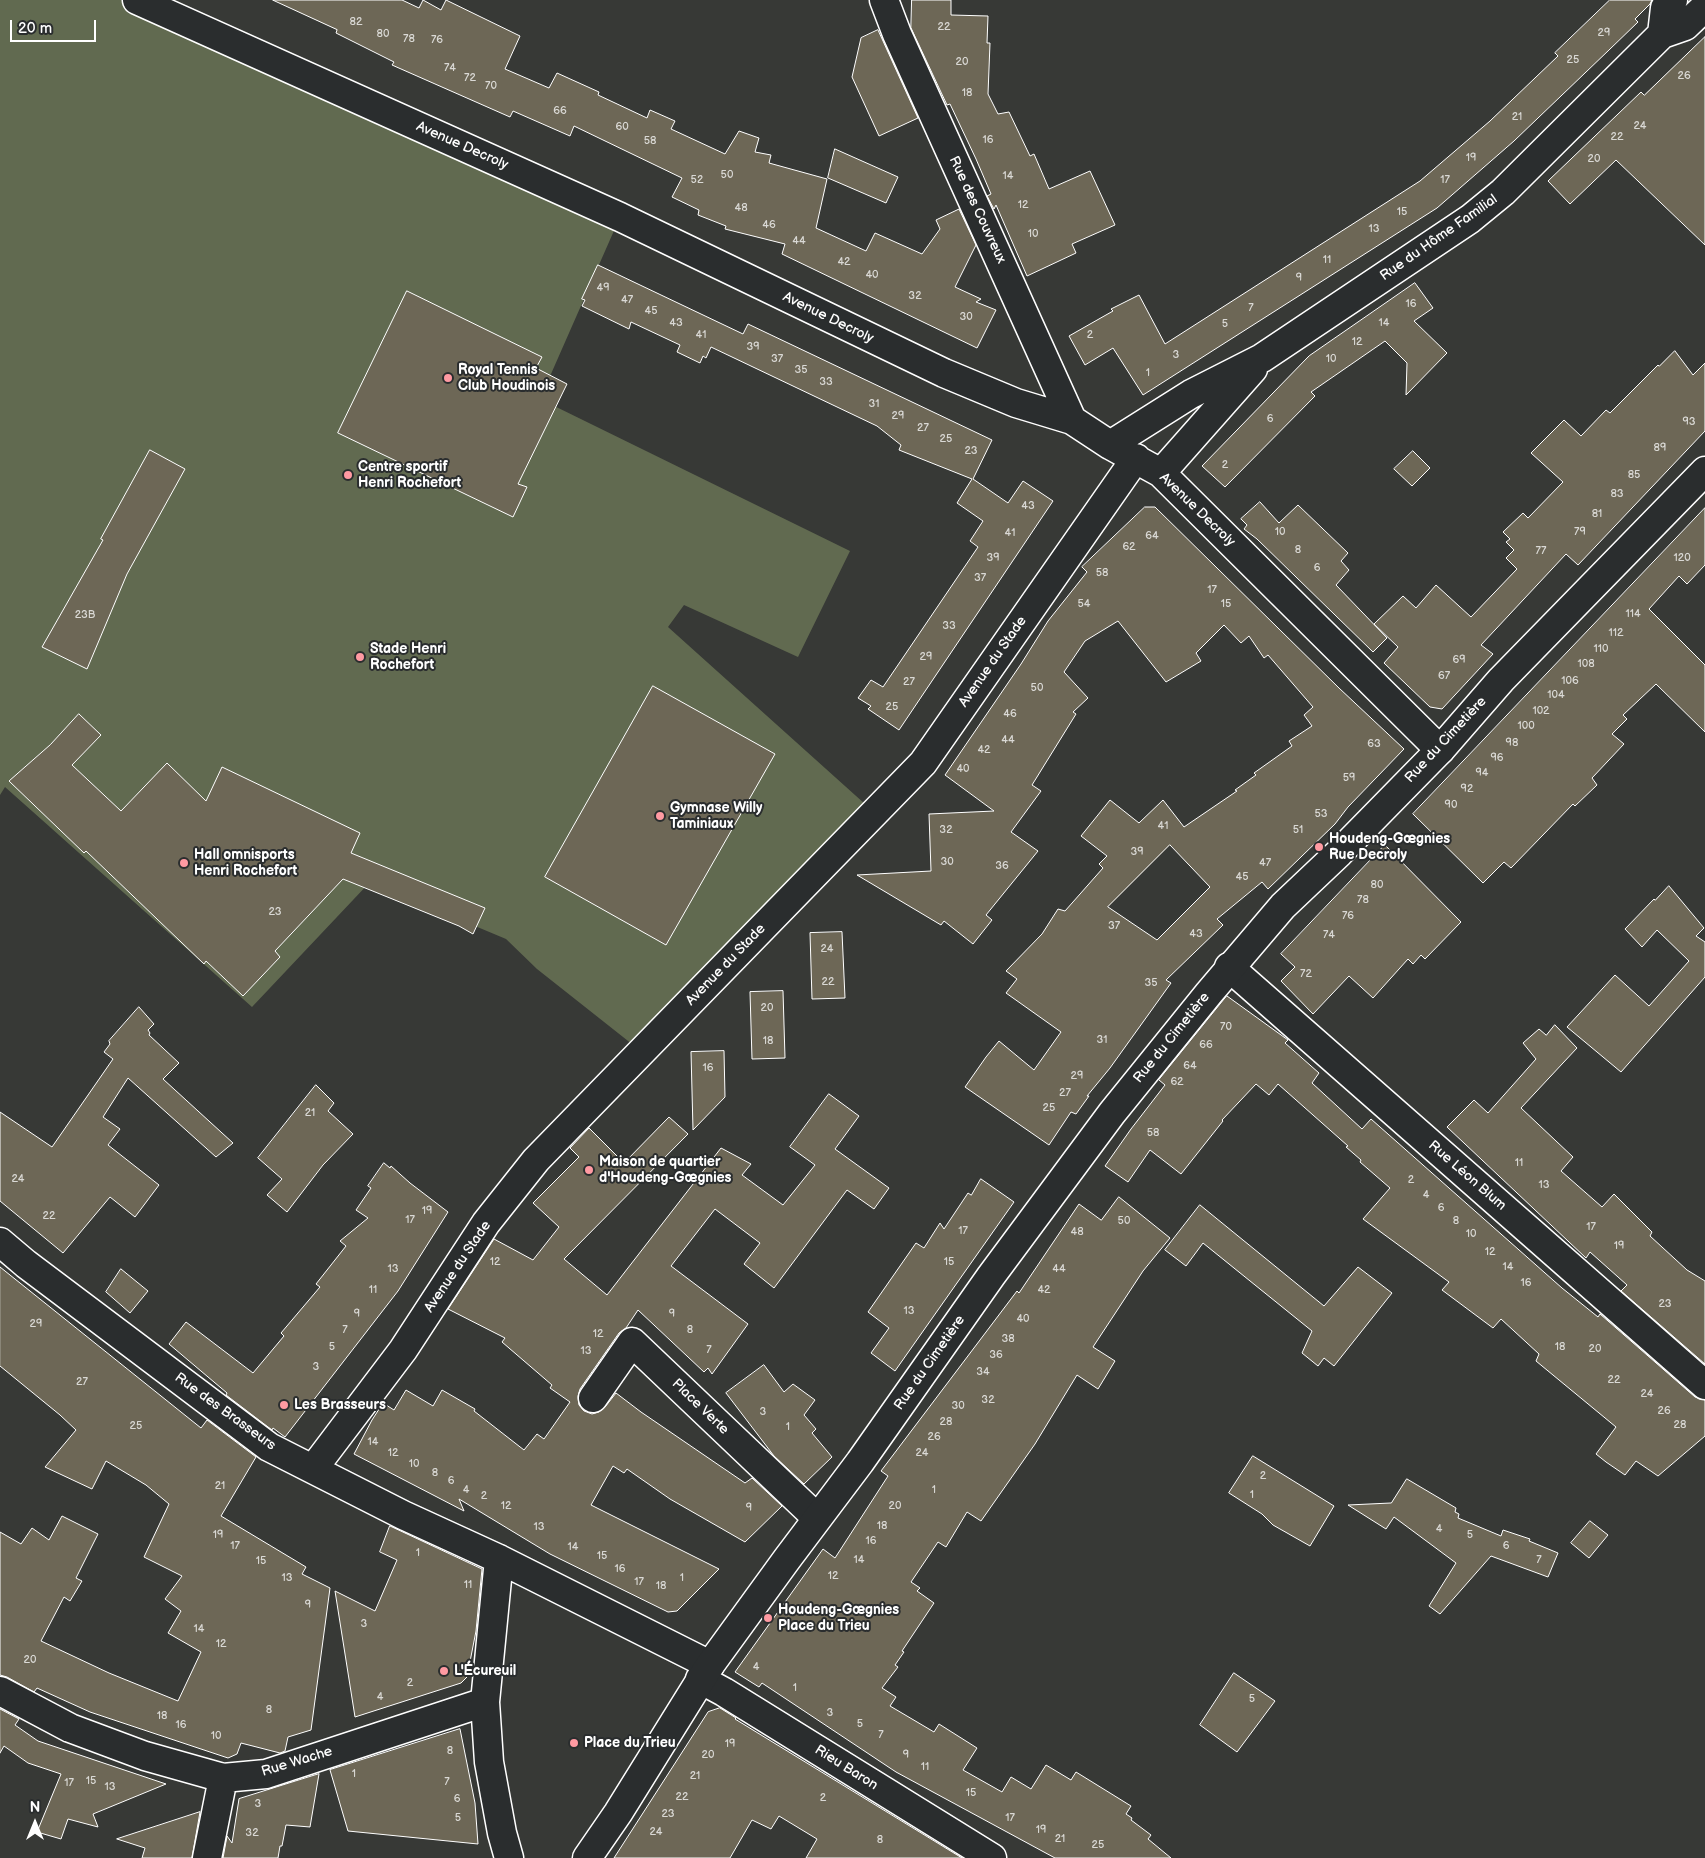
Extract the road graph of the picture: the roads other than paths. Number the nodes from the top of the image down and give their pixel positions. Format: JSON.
{"nodes":[{"id":1,"x":137,"y":0,"type":"edge"},
{"id":2,"x":884,"y":0,"type":"edge"},
{"id":3,"x":1673,"y":0,"type":"edge"},
{"id":4,"x":1705,"y":7,"type":"edge"},
{"id":5,"x":1662,"y":34,"type":"junction"},
{"id":6,"x":1262,"y":358,"type":"junction"},
{"id":7,"x":1072,"y":420,"type":"junction"},
{"id":8,"x":1110,"y":445,"type":"junction"},
{"id":9,"x":1136,"y":458,"type":"junction"},
{"id":10,"x":1705,"y":471,"type":"edge"},
{"id":11,"x":1161,"y":473,"type":"junction"},
{"id":12,"x":1440,"y":750,"type":"junction"},
{"id":13,"x":1229,"y":967,"type":"junction"},
{"id":14,"x":0,"y":1242,"type":"edge"},
{"id":15,"x":1705,"y":1385,"type":"edge"},
{"id":16,"x":593,"y":1398,"type":"dead end"},
{"id":17,"x":313,"y":1469,"type":"junction"},
{"id":18,"x":817,"y":1518,"type":"junction"},
{"id":19,"x":499,"y":1559,"type":"junction"},
{"id":20,"x":705,"y":1672,"type":"junction"},
{"id":21,"x":0,"y":1691,"type":"edge"},
{"id":22,"x":485,"y":1702,"type":"junction"},
{"id":23,"x":223,"y":1778,"type":"junction"},
{"id":24,"x":207,"y":1858,"type":"edge"},
{"id":25,"x":509,"y":1858,"type":"edge"},
{"id":26,"x":588,"y":1858,"type":"edge"},
{"id":27,"x":992,"y":1858,"type":"edge"}],
"edges":[{"from":1,"to":7,"type":"street","name":"Avenue Decroly"},
{"from":2,"to":7,"type":"street","name":"Rue des Couvreux"},
{"from":3,"to":5,"type":"street"},
{"from":4,"to":5,"type":"street","name":"Rue du Hôme Familial"},
{"from":5,"to":6,"type":"street","name":"Rue du Hôme Familial"},
{"from":6,"to":8,"type":"street","name":"Rue du Hôme Familial"},
{"from":6,"to":11,"type":"street","name":"Rue du Hôme Familial"},
{"from":7,"to":8,"type":"street","name":"Avenue Decroly"},
{"from":8,"to":9,"type":"street","name":"Avenue Decroly"},
{"from":9,"to":11,"type":"street","name":"Avenue Decroly"},
{"from":9,"to":17,"type":"street","name":"Avenue du Stade"},
{"from":10,"to":12,"type":"street","name":"Rue du Cimetière"},
{"from":11,"to":12,"type":"street","name":"Avenue Decroly"},
{"from":12,"to":13,"type":"street","name":"Rue du Cimetière"},
{"from":13,"to":15,"type":"street","name":"Rue Léon Blum"},
{"from":13,"to":18,"type":"street","name":"Rue du Cimetière"},
{"from":14,"to":17,"type":"street","name":"Rue des Brasseurs"},
{"from":16,"to":18,"type":"street","name":"Place Verte"},
{"from":17,"to":19,"type":"street","name":"Rue des Brasseurs"},
{"from":18,"to":20,"type":"street","name":"Rue du Cimetière"},
{"from":19,"to":20,"type":"street"},
{"from":19,"to":22,"type":"street"},
{"from":20,"to":26,"type":"street"},
{"from":20,"to":27,"type":"street","name":"Rieu Baron"},
{"from":21,"to":23,"type":"street","name":"Rue Wache"},
{"from":22,"to":23,"type":"street","name":"Rue Wache"},
{"from":22,"to":25,"type":"street"},
{"from":23,"to":24,"type":"street"}]}
